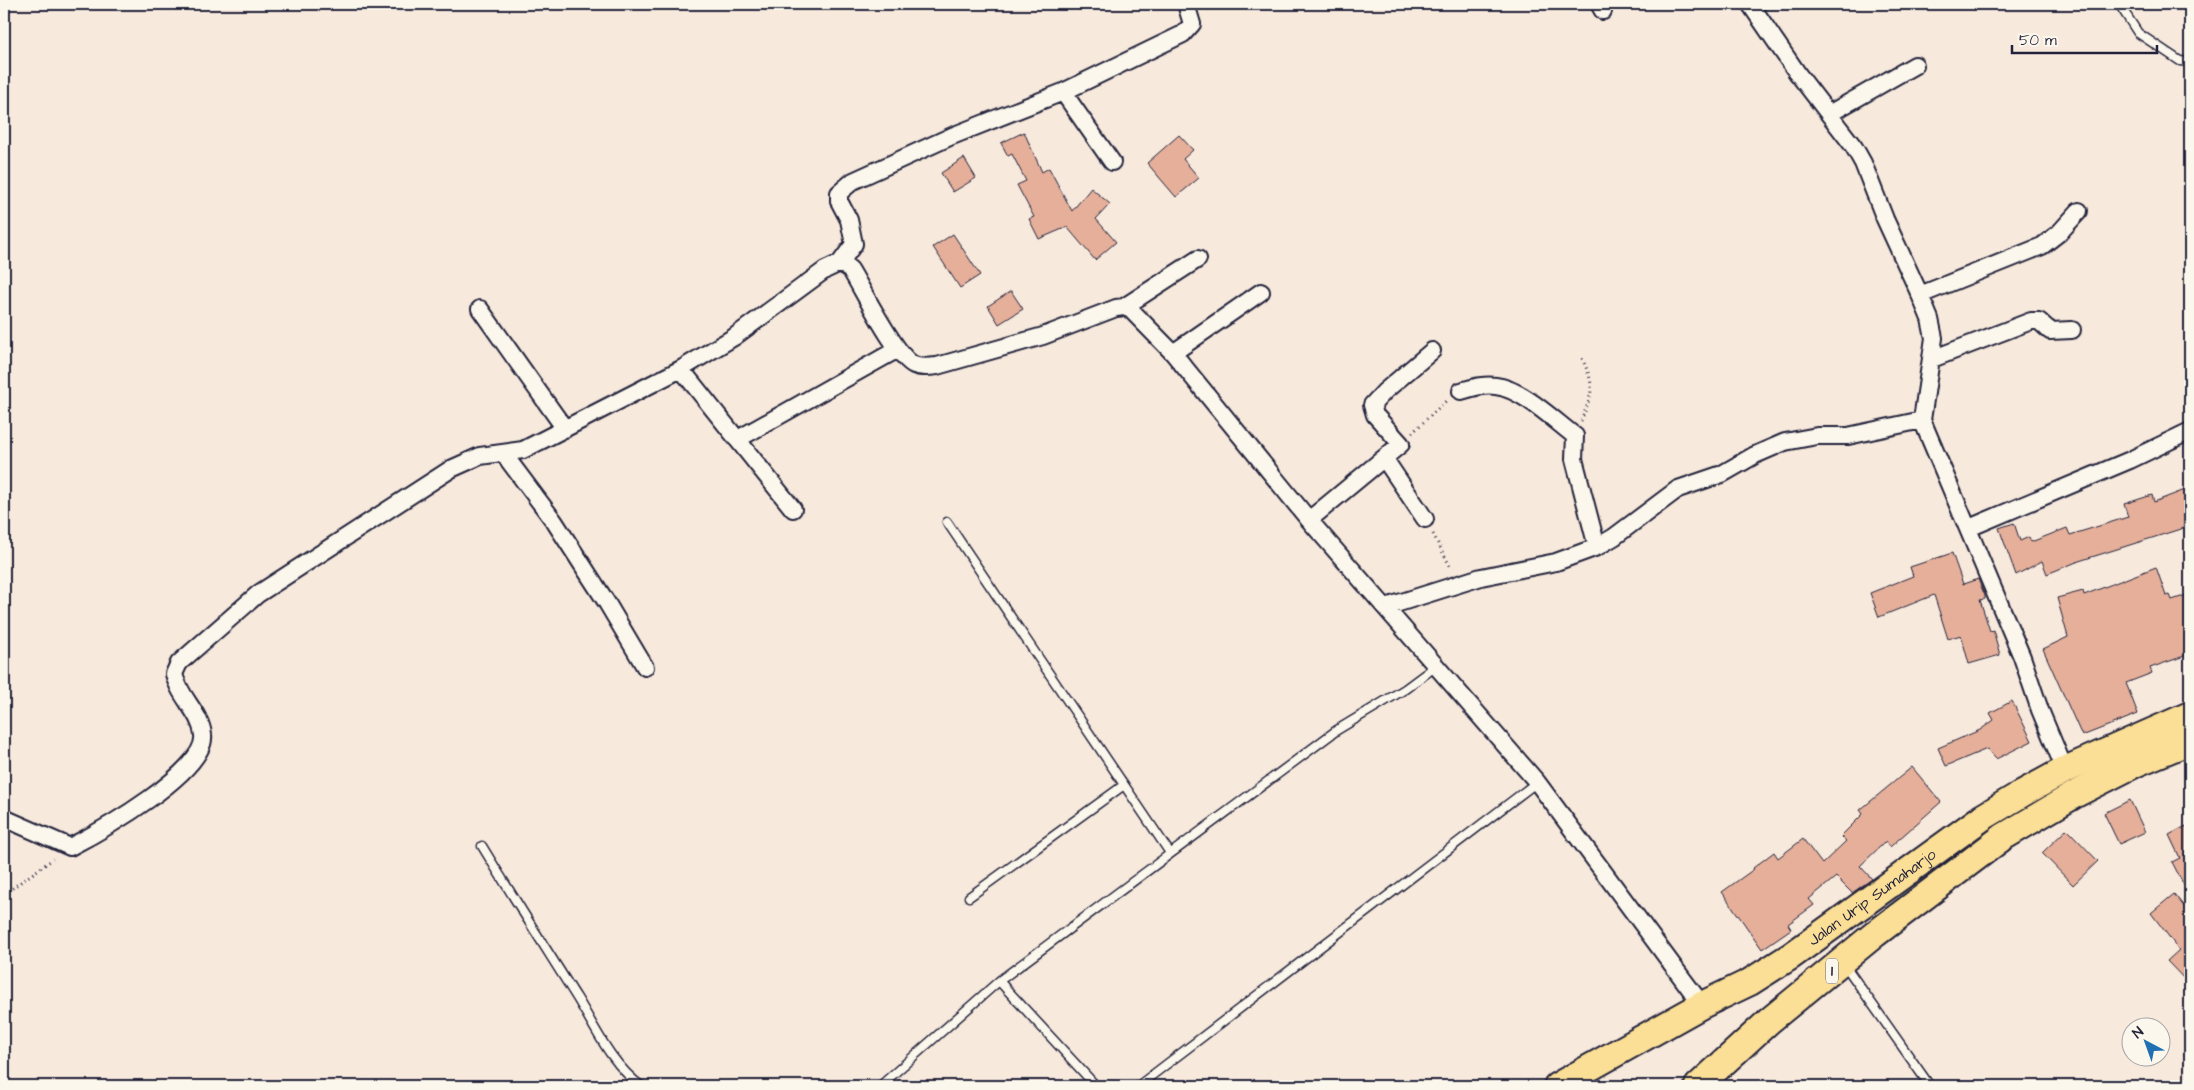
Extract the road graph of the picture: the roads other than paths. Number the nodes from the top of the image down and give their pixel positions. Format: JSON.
{"nodes":[{"id":1,"x":1186,"y":4,"type":"edge"},
{"id":2,"x":1750,"y":4,"type":"edge"},
{"id":3,"x":2119,"y":4,"type":"edge"},
{"id":4,"x":2190,"y":62,"type":"edge"},
{"id":5,"x":1914,"y":65,"type":"dead end"},
{"id":6,"x":1063,"y":92,"type":"junction"},
{"id":7,"x":1830,"y":114,"type":"junction"},
{"id":8,"x":1112,"y":162,"type":"dead end"},
{"id":9,"x":2079,"y":211,"type":"dead end"},
{"id":10,"x":1198,"y":259,"type":"dead end"},
{"id":11,"x":840,"y":263,"type":"junction"},
{"id":12,"x":1261,"y":292,"type":"dead end"},
{"id":13,"x":1920,"y":295,"type":"junction"},
{"id":14,"x":1124,"y":307,"type":"junction"},
{"id":15,"x":480,"y":309,"type":"dead end"},
{"id":16,"x":2072,"y":330,"type":"dead end"},
{"id":17,"x":898,"y":349,"type":"junction"},
{"id":18,"x":1432,"y":351,"type":"dead end"},
{"id":19,"x":1173,"y":353,"type":"junction"},
{"id":20,"x":1932,"y":360,"type":"junction"},
{"id":21,"x":681,"y":369,"type":"junction"},
{"id":22,"x":1461,"y":391,"type":"road end"},
{"id":23,"x":1922,"y":420,"type":"junction"},
{"id":24,"x":565,"y":429,"type":"junction"},
{"id":25,"x":2190,"y":432,"type":"edge"},
{"id":26,"x":738,"y":439,"type":"junction"},
{"id":27,"x":503,"y":453,"type":"junction"},
{"id":28,"x":1384,"y":458,"type":"junction"},
{"id":29,"x":793,"y":509,"type":"dead end"},
{"id":30,"x":1425,"y":519,"type":"road end"},
{"id":31,"x":1309,"y":520,"type":"junction"},
{"id":32,"x":947,"y":522,"type":"dead end"},
{"id":33,"x":1969,"y":528,"type":"junction"},
{"id":34,"x":1597,"y":547,"type":"junction"},
{"id":35,"x":1386,"y":607,"type":"junction"},
{"id":36,"x":1436,"y":666,"type":"junction"},
{"id":37,"x":645,"y":667,"type":"dead end"},
{"id":38,"x":2190,"y":715,"type":"edge"},
{"id":39,"x":2190,"y":741,"type":"edge"},
{"id":40,"x":2065,"y":770,"type":"junction"},
{"id":41,"x":1537,"y":782,"type":"junction"},
{"id":42,"x":1124,"y":785,"type":"junction"},
{"id":43,"x":4,"y":818,"type":"edge"},
{"id":44,"x":482,"y":846,"type":"dead end"},
{"id":45,"x":1170,"y":853,"type":"junction"},
{"id":46,"x":969,"y":897,"type":"dead end"},
{"id":47,"x":1843,"y":962,"type":"junction"},
{"id":48,"x":999,"y":981,"type":"junction"},
{"id":49,"x":1702,"y":1005,"type":"junction"},
{"id":50,"x":642,"y":1086,"type":"edge"},
{"id":51,"x":880,"y":1086,"type":"edge"},
{"id":52,"x":1096,"y":1086,"type":"edge"},
{"id":53,"x":1138,"y":1086,"type":"edge"},
{"id":54,"x":1557,"y":1086,"type":"edge"},
{"id":55,"x":1698,"y":1086,"type":"edge"},
{"id":56,"x":1930,"y":1086,"type":"edge"}],
"edges":[{"from":1,"to":6,"type":"street"},
{"from":2,"to":7,"type":"street"},
{"from":3,"to":4,"type":"lane"},
{"from":5,"to":7,"type":"street"},
{"from":6,"to":8,"type":"street"},
{"from":6,"to":11,"type":"street"},
{"from":7,"to":13,"type":"street"},
{"from":9,"to":13,"type":"street"},
{"from":10,"to":14,"type":"street"},
{"from":11,"to":17,"type":"street"},
{"from":11,"to":21,"type":"street"},
{"from":12,"to":19,"type":"street"},
{"from":13,"to":20,"type":"street"},
{"from":14,"to":17,"type":"street"},
{"from":14,"to":19,"type":"street"},
{"from":15,"to":24,"type":"street"},
{"from":16,"to":20,"type":"street"},
{"from":17,"to":26,"type":"street"},
{"from":18,"to":28,"type":"street"},
{"from":19,"to":31,"type":"street"},
{"from":20,"to":23,"type":"street"},
{"from":21,"to":24,"type":"street"},
{"from":21,"to":26,"type":"street"},
{"from":22,"to":34,"type":"street"},
{"from":23,"to":33,"type":"street"},
{"from":23,"to":34,"type":"street"},
{"from":24,"to":27,"type":"street"},
{"from":25,"to":33,"type":"street"},
{"from":26,"to":29,"type":"street"},
{"from":27,"to":37,"type":"street"},
{"from":27,"to":43,"type":"street"},
{"from":28,"to":30,"type":"street"},
{"from":28,"to":31,"type":"street"},
{"from":31,"to":35,"type":"street"},
{"from":32,"to":42,"type":"lane"},
{"from":33,"to":40,"type":"street"},
{"from":34,"to":35,"type":"street"},
{"from":35,"to":36,"type":"street"},
{"from":36,"to":41,"type":"street"},
{"from":36,"to":45,"type":"lane"},
{"from":38,"to":40,"type":"highway","name":"Jalan Urip Sumaharjo","number":"1"},
{"from":39,"to":47,"type":"highway","name":"Jalan Urip Sumaharjo","number":"1"},
{"from":40,"to":49,"type":"highway","name":"Jalan Urip Sumaharjo","number":"1"},
{"from":41,"to":49,"type":"street"},
{"from":41,"to":53,"type":"lane"},
{"from":42,"to":45,"type":"lane"},
{"from":42,"to":46,"type":"lane"},
{"from":44,"to":50,"type":"lane"},
{"from":45,"to":48,"type":"lane"},
{"from":47,"to":55,"type":"highway","name":"Jalan Urip Sumaharjo","number":"1"},
{"from":47,"to":56,"type":"lane"},
{"from":48,"to":51,"type":"lane"},
{"from":48,"to":52,"type":"lane"},
{"from":49,"to":54,"type":"highway","name":"Jalan Urip Sumaharjo","number":"1"}]}
